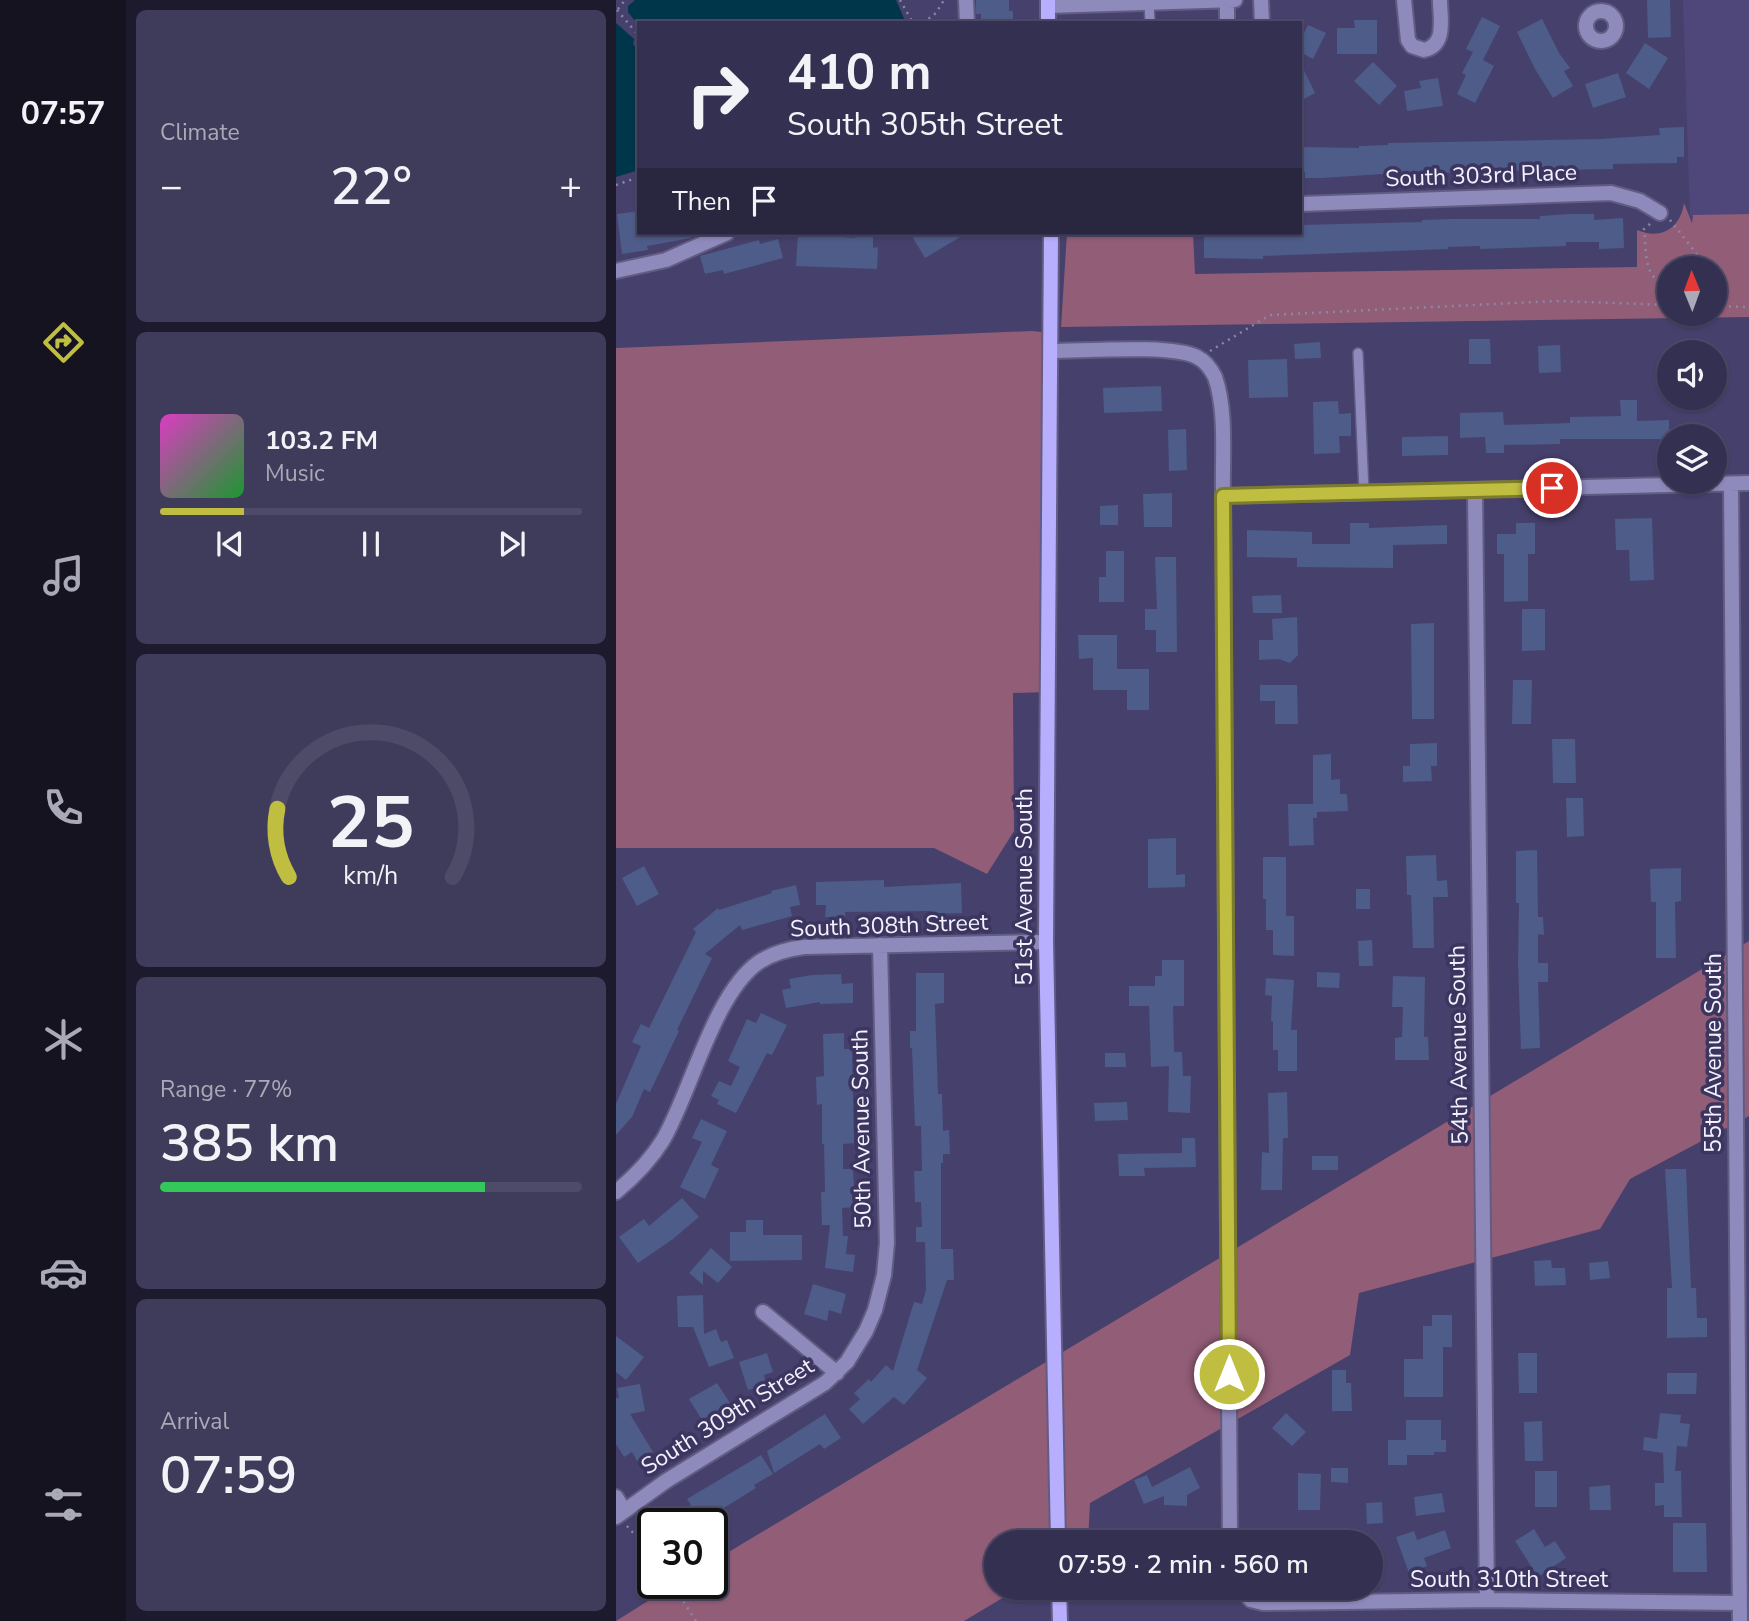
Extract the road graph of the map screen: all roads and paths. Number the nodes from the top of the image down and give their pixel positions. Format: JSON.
{"nodes":[{"id":1,"x":625,"y":0,"type":"edge"},
{"id":2,"x":900,"y":0,"type":"edge"},
{"id":3,"x":944,"y":0,"type":"edge"},
{"id":4,"x":967,"y":0,"type":"edge"},
{"id":5,"x":1227,"y":0,"type":"edge"},
{"id":6,"x":1236,"y":0,"type":"edge"},
{"id":7,"x":1261,"y":0,"type":"edge"},
{"id":8,"x":1404,"y":0,"type":"edge"},
{"id":9,"x":1440,"y":0,"type":"edge"},
{"id":10,"x":1048,"y":3,"type":"edge"},
{"id":11,"x":1149,"y":3,"type":"junction"},
{"id":12,"x":617,"y":10,"type":"edge"},
{"id":13,"x":912,"y":21,"type":"edge"},
{"id":14,"x":926,"y":21,"type":"edge"},
{"id":15,"x":967,"y":21,"type":"edge"},
{"id":16,"x":1048,"y":21,"type":"edge"},
{"id":17,"x":1150,"y":21,"type":"edge"},
{"id":18,"x":1227,"y":21,"type":"edge"},
{"id":19,"x":1262,"y":21,"type":"edge"},
{"id":20,"x":637,"y":34,"type":"edge"},
{"id":21,"x":637,"y":178,"type":"edge"},
{"id":22,"x":616,"y":185,"type":"edge"},
{"id":23,"x":1302,"y":204,"type":"edge"},
{"id":24,"x":1660,"y":213,"type":"junction"},
{"id":25,"x":722,"y":235,"type":"edge"},
{"id":26,"x":1051,"y":235,"type":"edge"},
{"id":27,"x":1698,"y":256,"type":"edge"},
{"id":28,"x":616,"y":271,"type":"edge"},
{"id":29,"x":1657,"y":281,"type":"edge"},
{"id":30,"x":1657,"y":305,"type":"edge"},
{"id":31,"x":1727,"y":306,"type":"edge"},
{"id":32,"x":1749,"y":307,"type":"edge"},
{"id":33,"x":1052,"y":351,"type":"junction"},
{"id":34,"x":1358,"y":353,"type":"dead end"},
{"id":35,"x":1198,"y":358,"type":"junction"},
{"id":36,"x":1749,"y":483,"type":"edge"},
{"id":37,"x":1731,"y":484,"type":"junction"},
{"id":38,"x":1475,"y":490,"type":"junction"},
{"id":39,"x":1364,"y":492,"type":"junction"},
{"id":40,"x":1223,"y":496,"type":"junction"},
{"id":41,"x":1046,"y":942,"type":"junction"},
{"id":42,"x":880,"y":945,"type":"junction"},
{"id":43,"x":616,"y":1192,"type":"edge"},
{"id":44,"x":875,"y":1310,"type":"joint"},
{"id":45,"x":763,"y":1312,"type":"dead end"},
{"id":46,"x":837,"y":1373,"type":"junction"},
{"id":47,"x":618,"y":1510,"type":"edge"},
{"id":48,"x":1058,"y":1530,"type":"edge"},
{"id":49,"x":1230,"y":1530,"type":"edge"},
{"id":50,"x":637,"y":1534,"type":"edge"},
{"id":51,"x":1744,"y":1562,"type":"edge"},
{"id":52,"x":682,"y":1599,"type":"edge"},
{"id":53,"x":1059,"y":1600,"type":"edge"},
{"id":54,"x":1251,"y":1600,"type":"edge"},
{"id":55,"x":1487,"y":1600,"type":"junction"},
{"id":56,"x":1739,"y":1603,"type":"junction"},
{"id":57,"x":696,"y":1621,"type":"edge"},
{"id":58,"x":1060,"y":1621,"type":"edge"},
{"id":59,"x":1740,"y":1621,"type":"edge"}],
"edges":[{"from":1,"to":12,"type":"path"},
{"from":2,"to":13,"type":"path"},
{"from":3,"to":14,"type":"path"},
{"from":4,"to":15,"type":"street"},
{"from":5,"to":6,"type":"street"},
{"from":5,"to":11,"type":"street"},
{"from":5,"to":18,"type":"street"},
{"from":7,"to":19,"type":"street"},
{"from":8,"to":9,"type":"street"},
{"from":10,"to":11,"type":"street"},
{"from":10,"to":16,"type":"main road"},
{"from":11,"to":17,"type":"lane"},
{"from":12,"to":20,"type":"path"},
{"from":21,"to":22,"type":"path"},
{"from":23,"to":24,"type":"street","name":"South 303rd Place"},
{"from":24,"to":27,"type":"path"},
{"from":24,"to":29,"type":"path"},
{"from":25,"to":28,"type":"street"},
{"from":26,"to":33,"type":"main road","name":"51st Avenue South"},
{"from":30,"to":35,"type":"path"},
{"from":31,"to":32,"type":"path"},
{"from":33,"to":35,"type":"street"},
{"from":33,"to":41,"type":"main road","name":"51st Avenue South"},
{"from":34,"to":39,"type":"lane"},
{"from":35,"to":40,"type":"street"},
{"from":36,"to":37,"type":"street"},
{"from":37,"to":38,"type":"street"},
{"from":37,"to":51,"type":"street","name":"55th Avenue South"},
{"from":38,"to":39,"type":"street"},
{"from":38,"to":55,"type":"street","name":"54th Avenue South"},
{"from":39,"to":40,"type":"street"},
{"from":40,"to":49,"type":"street"},
{"from":41,"to":42,"type":"street","name":"South 308th Street"},
{"from":41,"to":48,"type":"main road","name":"51st Avenue South"},
{"from":42,"to":43,"type":"street","name":"South 308th Street"},
{"from":42,"to":44,"type":"street","name":"50th Avenue South"},
{"from":44,"to":46,"type":"street","name":"South 309th Street"},
{"from":45,"to":46,"type":"street"},
{"from":46,"to":47,"type":"street","name":"South 309th Street"},
{"from":47,"to":50,"type":"path"},
{"from":51,"to":56,"type":"street","name":"55th Avenue South"},
{"from":52,"to":57,"type":"path"},
{"from":53,"to":58,"type":"main road"},
{"from":54,"to":55,"type":"street","name":"South 310th Street"},
{"from":55,"to":56,"type":"street","name":"South 310th Street"},
{"from":56,"to":59,"type":"street","name":"55th Avenue South"}]}
